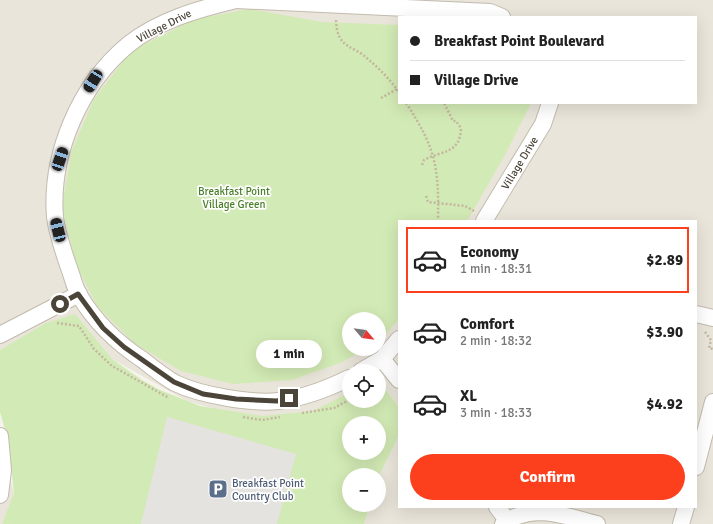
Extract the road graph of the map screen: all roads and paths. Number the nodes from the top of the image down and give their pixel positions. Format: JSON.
{"nodes":[{"id":1,"x":236,"y":0,"type":"edge"},
{"id":2,"x":336,"y":3,"type":"junction"},
{"id":3,"x":192,"y":5,"type":"edge"},
{"id":4,"x":500,"y":16,"type":"edge"},
{"id":5,"x":398,"y":90,"type":"edge"},
{"id":6,"x":380,"y":98,"type":"dead end"},
{"id":7,"x":407,"y":104,"type":"edge"},
{"id":8,"x":444,"y":104,"type":"edge"},
{"id":9,"x":550,"y":104,"type":"edge"},
{"id":10,"x":433,"y":155,"type":"junction"},
{"id":11,"x":422,"y":165,"type":"dead end"},
{"id":12,"x":426,"y":196,"type":"dead end"},
{"id":13,"x":438,"y":204,"type":"junction"},
{"id":14,"x":485,"y":219,"type":"edge"},
{"id":15,"x":438,"y":220,"type":"edge"},
{"id":16,"x":78,"y":294,"type":"junction"},
{"id":17,"x":713,"y":318,"type":"edge"},
{"id":18,"x":698,"y":322,"type":"edge"},
{"id":19,"x":0,"y":335,"type":"edge"},
{"id":20,"x":398,"y":340,"type":"edge"},
{"id":21,"x":713,"y":349,"type":"edge"},
{"id":22,"x":382,"y":359,"type":"junction"},
{"id":23,"x":373,"y":364,"type":"edge"},
{"id":24,"x":398,"y":379,"type":"edge"},
{"id":25,"x":342,"y":381,"type":"edge"},
{"id":26,"x":713,"y":402,"type":"edge"},
{"id":27,"x":0,"y":436,"type":"edge"},
{"id":28,"x":697,"y":463,"type":"edge"},
{"id":29,"x":0,"y":495,"type":"edge"},
{"id":30,"x":498,"y":508,"type":"edge"},
{"id":31,"x":686,"y":508,"type":"edge"},
{"id":32,"x":505,"y":522,"type":"edge"},
{"id":33,"x":596,"y":524,"type":"edge"},
{"id":34,"x":681,"y":524,"type":"edge"}],
"edges":[{"from":1,"to":2,"type":"street","name":"Village Drive"},
{"from":1,"to":3,"type":"street","name":"Village Drive"},
{"from":2,"to":4,"type":"street","name":"Village Drive"},
{"from":2,"to":5,"type":"path"},
{"from":3,"to":16,"type":"street","name":"Village Drive"},
{"from":5,"to":6,"type":"path"},
{"from":7,"to":10,"type":"path"},
{"from":8,"to":10,"type":"path"},
{"from":9,"to":14,"type":"street","name":"Village Drive"},
{"from":10,"to":11,"type":"path"},
{"from":10,"to":13,"type":"path"},
{"from":12,"to":13,"type":"path"},
{"from":13,"to":14,"type":"path"},
{"from":13,"to":15,"type":"path"},
{"from":16,"to":19,"type":"street"},
{"from":16,"to":25,"type":"street","name":"Village Drive"},
{"from":17,"to":18,"type":"street"},
{"from":18,"to":21,"type":"path"},
{"from":20,"to":22,"type":"street"},
{"from":22,"to":23,"type":"street"},
{"from":22,"to":24,"type":"street"},
{"from":26,"to":28,"type":"street"},
{"from":27,"to":29,"type":"street"},
{"from":30,"to":32,"type":"street"},
{"from":31,"to":34,"type":"street"},
{"from":32,"to":33,"type":"street"}]}
